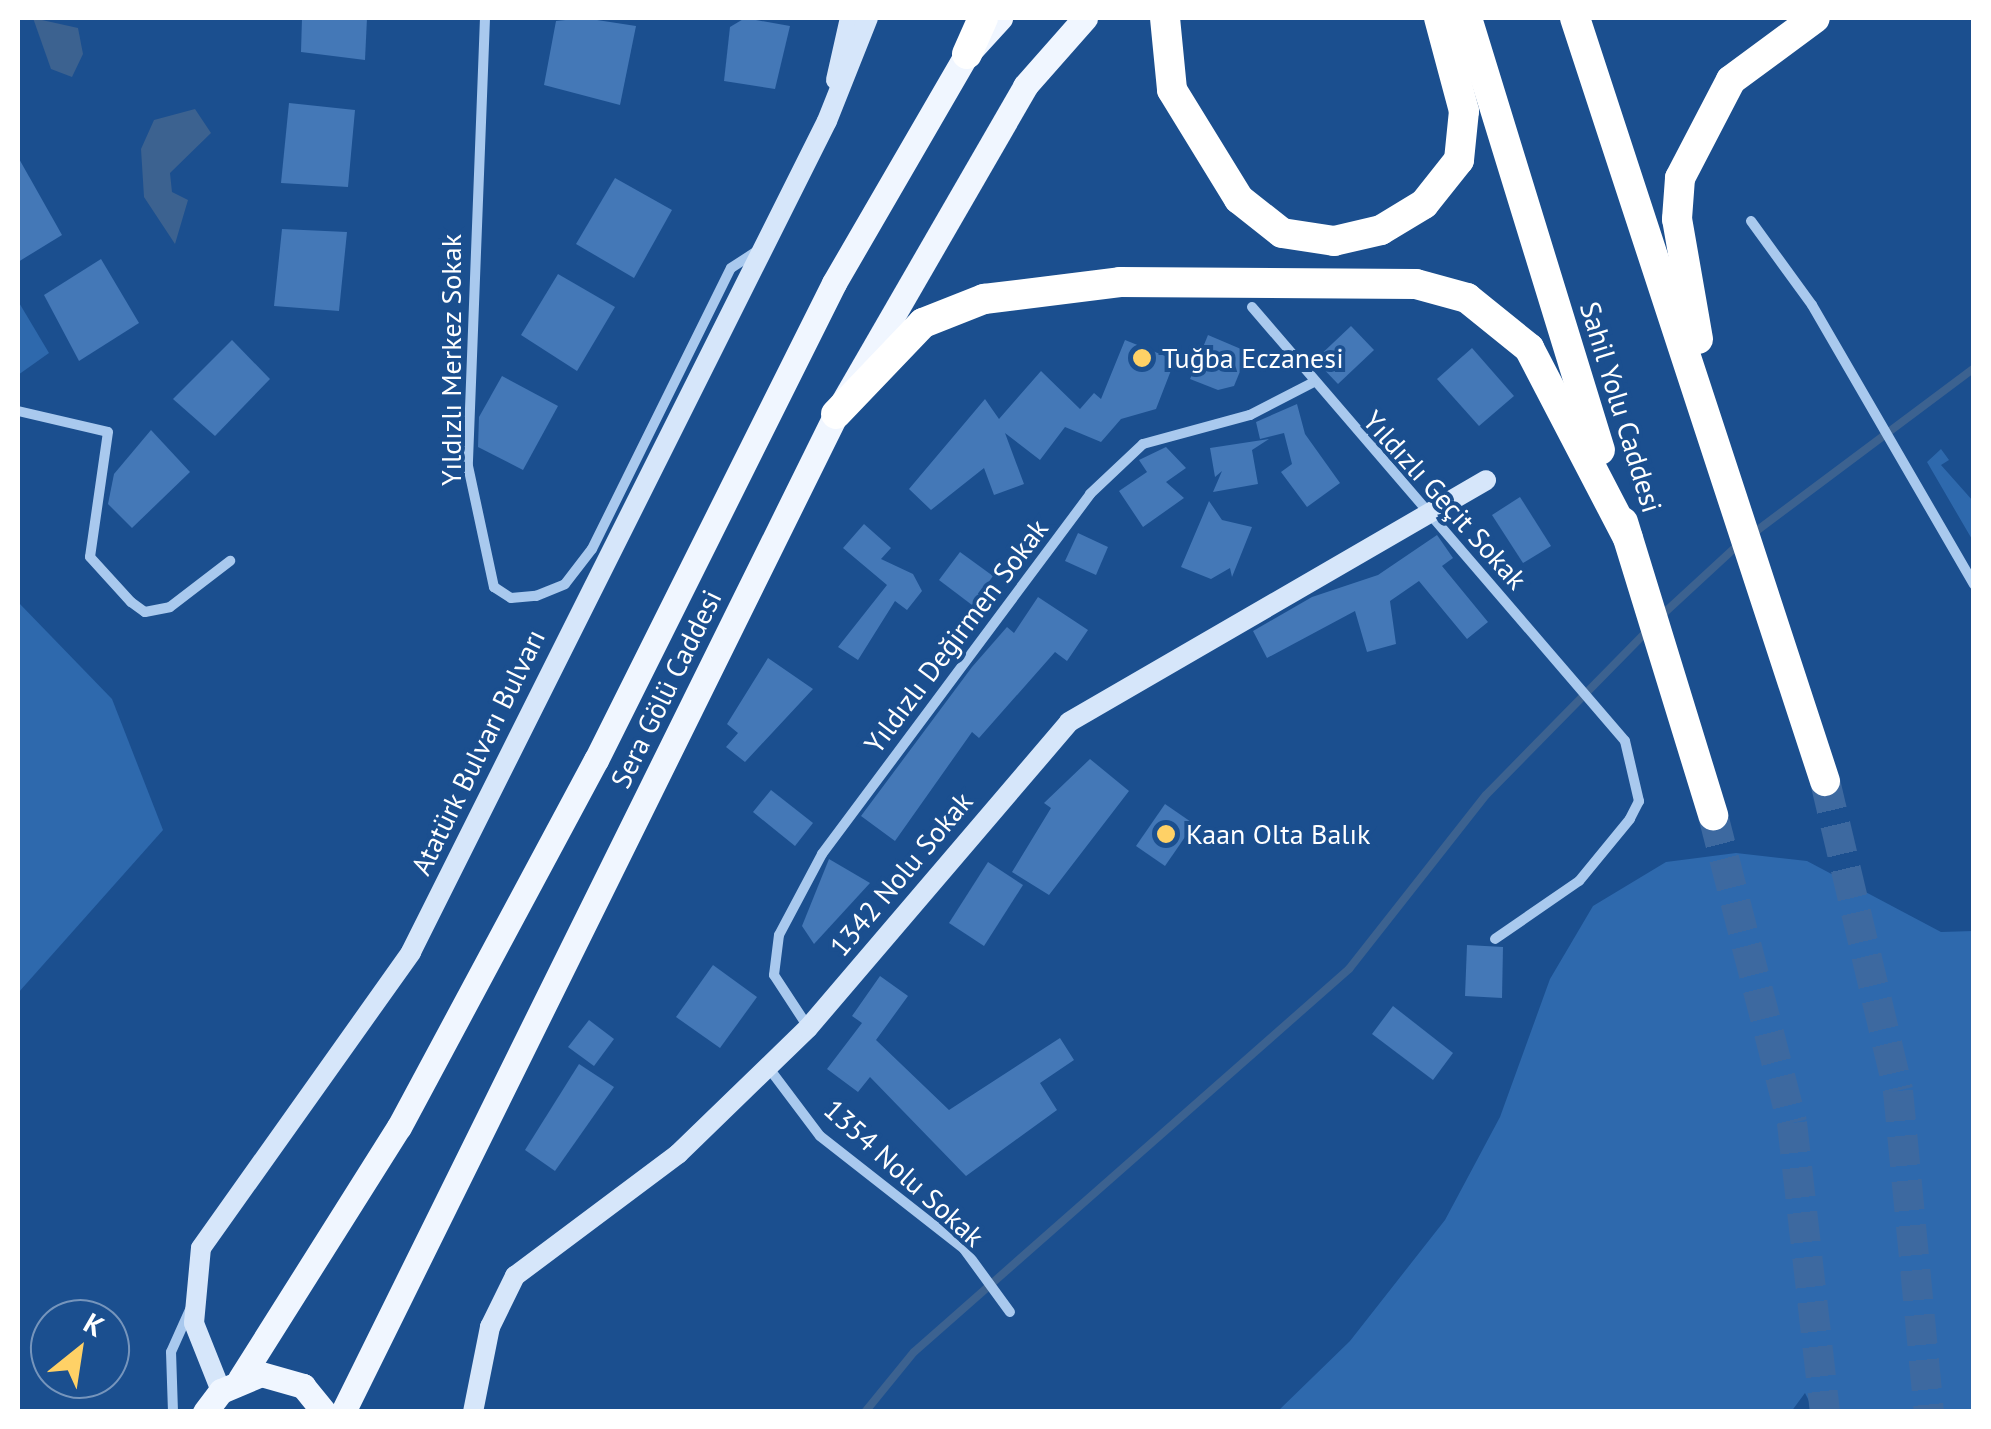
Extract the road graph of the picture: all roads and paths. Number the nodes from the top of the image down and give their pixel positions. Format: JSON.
{"nodes":[{"id":1,"x":484,"y":18,"type":"edge"},
{"id":2,"x":850,"y":18,"type":"edge"},
{"id":3,"x":868,"y":18,"type":"edge"},
{"id":4,"x":983,"y":18,"type":"edge"},
{"id":5,"x":1000,"y":18,"type":"edge"},
{"id":6,"x":1085,"y":18,"type":"edge"},
{"id":7,"x":1166,"y":18,"type":"edge"},
{"id":8,"x":1439,"y":18,"type":"edge"},
{"id":9,"x":1467,"y":18,"type":"edge"},
{"id":10,"x":1575,"y":18,"type":"edge"},
{"id":11,"x":1814,"y":18,"type":"edge"},
{"id":12,"x":967,"y":54,"type":"junction"},
{"id":13,"x":827,"y":121,"type":"junction"},
{"id":14,"x":1750,"y":221,"type":"dead end"},
{"id":15,"x":762,"y":249,"type":"junction"},
{"id":16,"x":1252,"y":307,"type":"dead end"},
{"id":17,"x":1312,"y":383,"type":"junction"},
{"id":18,"x":18,"y":411,"type":"edge"},
{"id":19,"x":836,"y":414,"type":"junction"},
{"id":20,"x":1710,"y":426,"type":"junction"},
{"id":21,"x":1486,"y":480,"type":"dead end"},
{"id":22,"x":1429,"y":515,"type":"junction"},
{"id":23,"x":1628,"y":538,"type":"junction"},
{"id":24,"x":230,"y":561,"type":"dead end"},
{"id":25,"x":1974,"y":585,"type":"edge"},
{"id":26,"x":1824,"y":781,"type":"tunnel mouth"},
{"id":27,"x":1713,"y":816,"type":"tunnel mouth"},
{"id":28,"x":1495,"y":939,"type":"dead end"},
{"id":29,"x":808,"y":1028,"type":"junction"},
{"id":30,"x":768,"y":1067,"type":"junction"},
{"id":31,"x":196,"y":1300,"type":"junction"},
{"id":32,"x":1010,"y":1312,"type":"dead end"},
{"id":33,"x":222,"y":1394,"type":"edge"},
{"id":34,"x":173,"y":1412,"type":"edge"},
{"id":35,"x":324,"y":1412,"type":"edge"},
{"id":36,"x":343,"y":1412,"type":"edge"},
{"id":37,"x":473,"y":1412,"type":"edge"}],
"edges":[{"from":1,"to":15,"type":"street","name":"Yıldızlı Merkez Sokak"},
{"from":2,"to":13,"type":"street","name":"Atatürk Bulvarı Bulvarı"},
{"from":3,"to":13,"type":"street","name":"Atatürk Bulvarı Bulvarı"},
{"from":4,"to":12,"type":"highway"},
{"from":5,"to":12,"type":"main road","name":"Sera Gölü Caddesi"},
{"from":6,"to":19,"type":"main road","name":"Sera Gölü Caddesi"},
{"from":7,"to":8,"type":"highway"},
{"from":9,"to":23,"type":"highway","name":"Sahil Yolu Caddesi"},
{"from":10,"to":20,"type":"highway"},
{"from":11,"to":20,"type":"highway"},
{"from":12,"to":33,"type":"main road","name":"Sera Gölü Caddesi"},
{"from":13,"to":15,"type":"street","name":"Atatürk Bulvarı Bulvarı"},
{"from":14,"to":25,"type":"street"},
{"from":15,"to":31,"type":"street","name":"Atatürk Bulvarı Bulvarı"},
{"from":16,"to":17,"type":"street","name":"Yıldızlı Geçit Sokak"},
{"from":17,"to":22,"type":"street","name":"Yıldızlı Geçit Sokak"},
{"from":17,"to":29,"type":"street","name":"Yıldızlı Değirmen Sokak"},
{"from":18,"to":24,"type":"street"},
{"from":19,"to":23,"type":"highway"},
{"from":19,"to":36,"type":"main road","name":"Sera Gölü Caddesi"},
{"from":20,"to":26,"type":"highway"},
{"from":21,"to":22,"type":"street","name":"1342 Nolu Sokak"},
{"from":22,"to":28,"type":"street","name":"Yıldızlı Geçit Sokak"},
{"from":22,"to":29,"type":"street","name":"1342 Nolu Sokak"},
{"from":23,"to":27,"type":"highway","name":"Sahil Yolu Caddesi"},
{"from":29,"to":30,"type":"street","name":"1342 Nolu Sokak"},
{"from":30,"to":32,"type":"street","name":"1354 Nolu Sokak"},
{"from":30,"to":37,"type":"street","name":"1342 Nolu Sokak"},
{"from":31,"to":33,"type":"street","name":"Atatürk Bulvarı Bulvarı"},
{"from":31,"to":34,"type":"street"},
{"from":33,"to":35,"type":"main road"}]}
